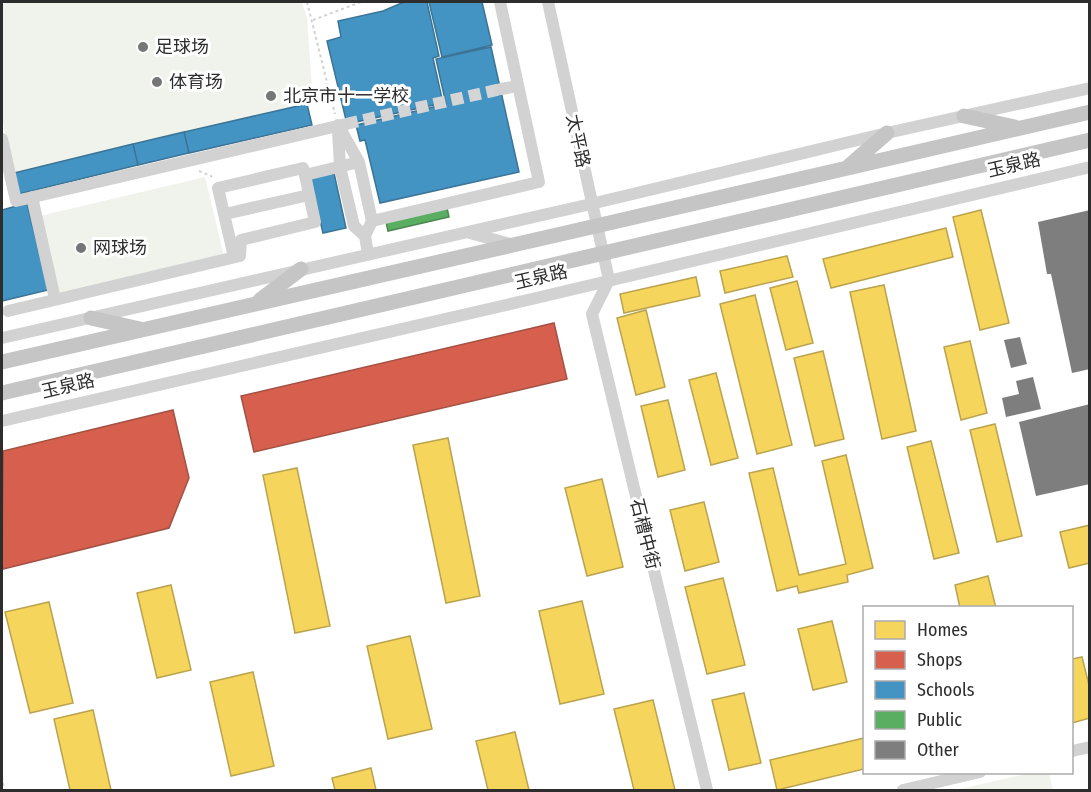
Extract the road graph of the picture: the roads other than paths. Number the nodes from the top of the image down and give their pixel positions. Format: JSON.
{"nodes":[{"id":1,"x":500,"y":2,"type":"edge"},
{"id":2,"x":548,"y":2,"type":"edge"},
{"id":3,"x":518,"y":86,"type":"junction"},
{"id":4,"x":1089,"y":88,"type":"edge"},
{"id":5,"x":501,"y":89,"type":"tunnel mouth"},
{"id":6,"x":1089,"y":112,"type":"edge"},
{"id":7,"x":964,"y":116,"type":"junction"},
{"id":8,"x":342,"y":125,"type":"junction"},
{"id":9,"x":1021,"y":128,"type":"junction"},
{"id":10,"x":887,"y":133,"type":"junction"},
{"id":11,"x":2,"y":139,"type":"edge"},
{"id":12,"x":1089,"y":140,"type":"edge"},
{"id":13,"x":358,"y":162,"type":"junction"},
{"id":14,"x":340,"y":167,"type":"junction"},
{"id":15,"x":1089,"y":167,"type":"edge"},
{"id":16,"x":845,"y":169,"type":"junction"},
{"id":17,"x":305,"y":175,"type":"junction"},
{"id":18,"x":309,"y":195,"type":"junction"},
{"id":19,"x":32,"y":197,"type":"junction"},
{"id":20,"x":591,"y":204,"type":"junction"},
{"id":21,"x":225,"y":214,"type":"junction"},
{"id":22,"x":372,"y":221,"type":"junction"},
{"id":23,"x":596,"y":226,"type":"junction"},
{"id":24,"x":467,"y":232,"type":"junction"},
{"id":25,"x":365,"y":236,"type":"junction"},
{"id":26,"x":516,"y":245,"type":"junction"},
{"id":27,"x":602,"y":253,"type":"junction"},
{"id":28,"x":368,"y":254,"type":"junction"},
{"id":29,"x":234,"y":257,"type":"junction"},
{"id":30,"x":301,"y":269,"type":"junction"},
{"id":31,"x":609,"y":280,"type":"junction"},
{"id":32,"x":55,"y":299,"type":"junction"},
{"id":33,"x":255,"y":304,"type":"junction"},
{"id":34,"x":8,"y":310,"type":"dead end"},
{"id":35,"x":91,"y":318,"type":"junction"},
{"id":36,"x":142,"y":330,"type":"junction"},
{"id":37,"x":2,"y":338,"type":"edge"},
{"id":38,"x":2,"y":362,"type":"edge"},
{"id":39,"x":2,"y":393,"type":"edge"},
{"id":40,"x":2,"y":421,"type":"edge"},
{"id":41,"x":1089,"y":747,"type":"edge"},
{"id":42,"x":1073,"y":751,"type":"edge"},
{"id":43,"x":971,"y":774,"type":"edge"},
{"id":44,"x":707,"y":790,"type":"edge"},
{"id":45,"x":903,"y":790,"type":"edge"}],
"edges":[{"from":1,"to":3,"type":"street"},
{"from":2,"to":20,"type":"street","name":"太平路"},
{"from":3,"to":5,"type":"street"},
{"from":3,"to":22,"type":"street"},
{"from":4,"to":7,"type":"street"},
{"from":6,"to":9,"type":"main road","name":"玉泉路"},
{"from":7,"to":9,"type":"main road"},
{"from":7,"to":10,"type":"street"},
{"from":8,"to":13,"type":"street"},
{"from":8,"to":14,"type":"street"},
{"from":8,"to":19,"type":"street"},
{"from":9,"to":16,"type":"main road","name":"玉泉路"},
{"from":10,"to":16,"type":"main road"},
{"from":10,"to":20,"type":"street"},
{"from":11,"to":19,"type":"street"},
{"from":12,"to":27,"type":"main road","name":"玉泉路"},
{"from":13,"to":14,"type":"street"},
{"from":13,"to":22,"type":"street"},
{"from":14,"to":17,"type":"street"},
{"from":14,"to":25,"type":"street"},
{"from":15,"to":31,"type":"street","name":"玉泉路"},
{"from":16,"to":23,"type":"main road","name":"玉泉路"},
{"from":17,"to":18,"type":"street"},
{"from":17,"to":21,"type":"street"},
{"from":18,"to":21,"type":"street"},
{"from":18,"to":29,"type":"street"},
{"from":19,"to":32,"type":"street"},
{"from":20,"to":23,"type":"street","name":"太平路"},
{"from":20,"to":24,"type":"street"},
{"from":21,"to":29,"type":"street"},
{"from":22,"to":25,"type":"street"},
{"from":23,"to":26,"type":"main road","name":"玉泉路"},
{"from":23,"to":27,"type":"street","name":"太平路"},
{"from":24,"to":26,"type":"street"},
{"from":24,"to":28,"type":"street"},
{"from":25,"to":28,"type":"street"},
{"from":26,"to":33,"type":"main road","name":"玉泉路"},
{"from":27,"to":31,"type":"street","name":"太平路"},
{"from":27,"to":39,"type":"main road","name":"玉泉路"},
{"from":28,"to":30,"type":"street"},
{"from":29,"to":32,"type":"street"},
{"from":30,"to":33,"type":"main road"},
{"from":30,"to":35,"type":"street"},
{"from":31,"to":40,"type":"street","name":"玉泉路"},
{"from":31,"to":44,"type":"street","name":"石槽中街"},
{"from":32,"to":34,"type":"street"},
{"from":33,"to":36,"type":"main road","name":"玉泉路"},
{"from":35,"to":36,"type":"main road"},
{"from":35,"to":37,"type":"street"},
{"from":36,"to":38,"type":"main road","name":"玉泉路"},
{"from":41,"to":42,"type":"street"},
{"from":43,"to":45,"type":"street"}]}
